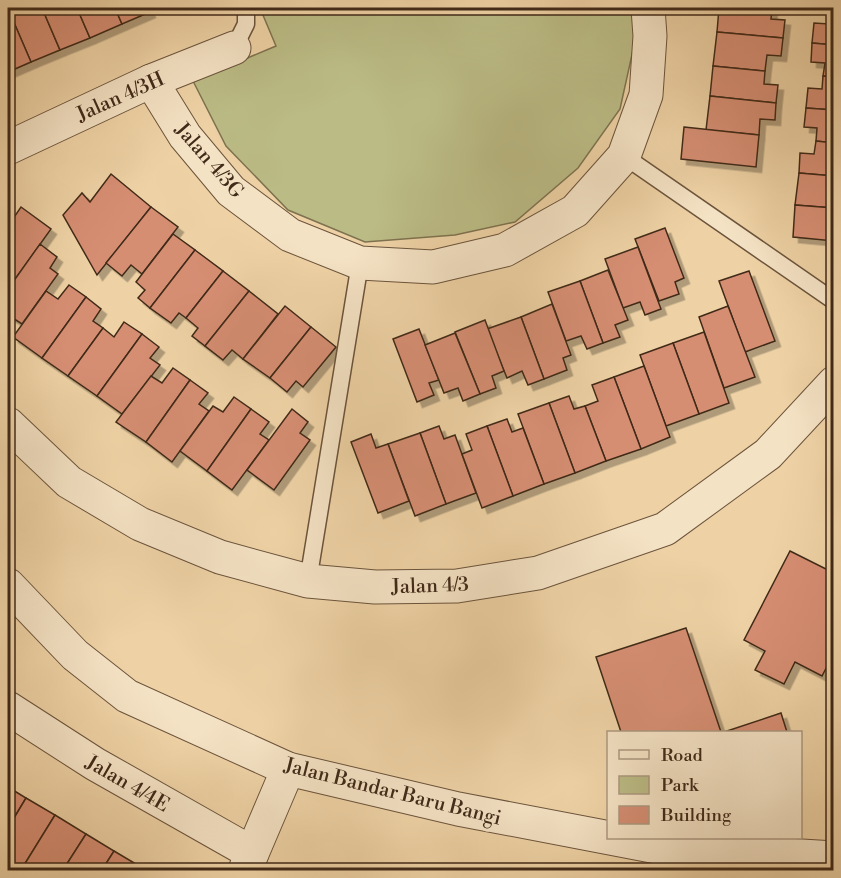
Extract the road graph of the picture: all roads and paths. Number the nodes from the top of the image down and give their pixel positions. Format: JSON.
{"nodes":[{"id":1,"x":246,"y":8,"type":"edge"},
{"id":2,"x":648,"y":8,"type":"edge"},
{"id":3,"x":234,"y":48,"type":"joint"},
{"id":4,"x":152,"y":81,"type":"junction"},
{"id":5,"x":8,"y":148,"type":"edge"},
{"id":6,"x":624,"y":156,"type":"junction"},
{"id":7,"x":360,"y":263,"type":"junction"},
{"id":8,"x":834,"y":301,"type":"edge"},
{"id":9,"x":834,"y":383,"type":"edge"},
{"id":10,"x":8,"y":423,"type":"edge"},
{"id":11,"x":308,"y":581,"type":"junction"},
{"id":12,"x":8,"y":585,"type":"edge"},
{"id":13,"x":8,"y":708,"type":"edge"},
{"id":14,"x":288,"y":770,"type":"junction"},
{"id":15,"x":607,"y":837,"type":"edge"},
{"id":16,"x":615,"y":839,"type":"edge"},
{"id":17,"x":834,"y":858,"type":"edge"},
{"id":18,"x":248,"y":862,"type":"edge"}],
"edges":[{"from":1,"to":3,"type":"lane"},
{"from":2,"to":6,"type":"street","name":"Jalan 4/3G"},
{"from":3,"to":4,"type":"street","name":"Jalan 4/3H"},
{"from":4,"to":5,"type":"street","name":"Jalan 4/3H"},
{"from":4,"to":7,"type":"street","name":"Jalan 4/3G"},
{"from":6,"to":7,"type":"street","name":"Jalan 4/3G"},
{"from":6,"to":8,"type":"lane"},
{"from":7,"to":11,"type":"lane"},
{"from":9,"to":11,"type":"street","name":"Jalan 4/3"},
{"from":10,"to":11,"type":"street","name":"Jalan 4/3"},
{"from":12,"to":14,"type":"street","name":"Jalan Bandar Baru Bangi"},
{"from":13,"to":18,"type":"street","name":"Jalan 4/4E"},
{"from":14,"to":15,"type":"street","name":"Jalan Bandar Baru Bangi"},
{"from":14,"to":18,"type":"street"},
{"from":16,"to":17,"type":"street","name":"Jalan Bandar Baru Bangi"}]}
